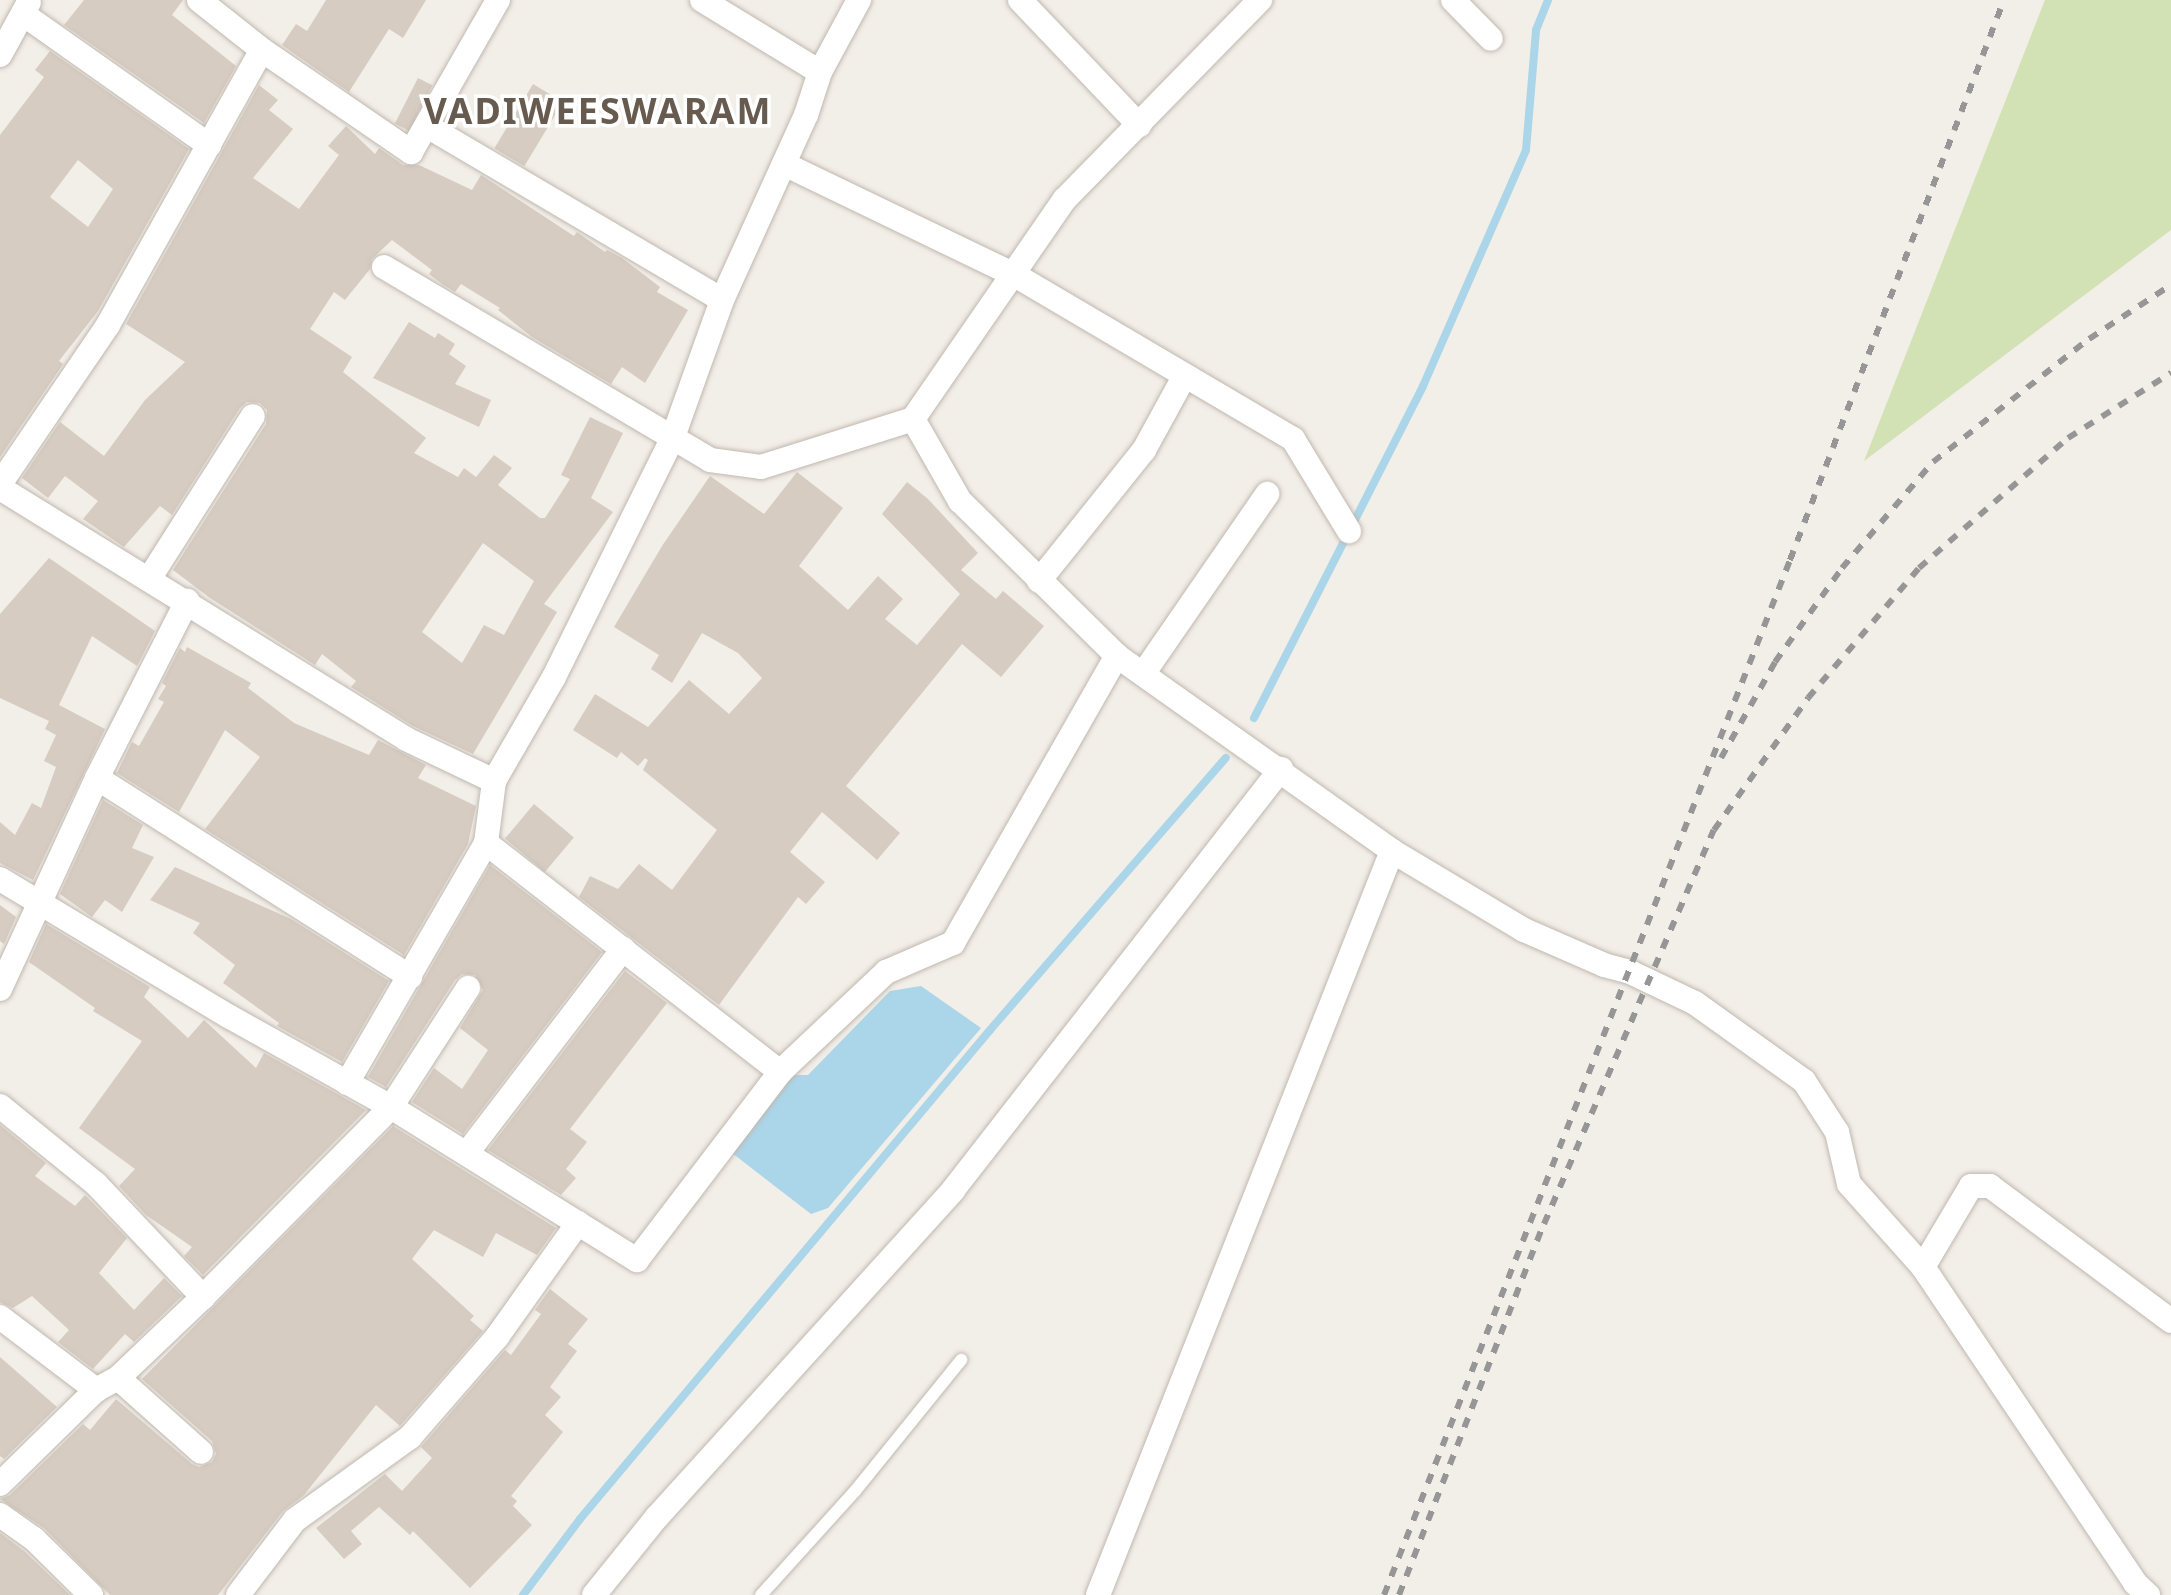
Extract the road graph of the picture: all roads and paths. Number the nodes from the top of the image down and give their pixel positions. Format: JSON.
{"nodes":[{"id":1,"x":199,"y":0,"type":"edge"},
{"id":2,"x":498,"y":0,"type":"edge"},
{"id":3,"x":702,"y":0,"type":"edge"},
{"id":4,"x":859,"y":0,"type":"edge"},
{"id":5,"x":1020,"y":0,"type":"edge"},
{"id":6,"x":1260,"y":0,"type":"edge"},
{"id":7,"x":1453,"y":0,"type":"edge"},
{"id":8,"x":27,"y":7,"type":"edge"},
{"id":9,"x":1491,"y":39,"type":"dead end"},
{"id":10,"x":2,"y":46,"type":"edge"},
{"id":11,"x":262,"y":50,"type":"junction"},
{"id":12,"x":820,"y":72,"type":"junction"},
{"id":13,"x":1139,"y":125,"type":"junction"},
{"id":14,"x":427,"y":126,"type":"junction"},
{"id":15,"x":209,"y":145,"type":"junction"},
{"id":16,"x":784,"y":164,"type":"junction"},
{"id":17,"x":384,"y":267,"type":"dead end"},
{"id":18,"x":1013,"y":274,"type":"junction"},
{"id":19,"x":722,"y":300,"type":"junction"},
{"id":20,"x":1185,"y":375,"type":"junction"},
{"id":21,"x":253,"y":416,"type":"dead end"},
{"id":22,"x":913,"y":419,"type":"junction"},
{"id":23,"x":673,"y":437,"type":"junction"},
{"id":24,"x":0,"y":486,"type":"edge"},
{"id":25,"x":1267,"y":494,"type":"dead end"},
{"id":26,"x":1349,"y":531,"type":"dead end"},
{"id":27,"x":149,"y":579,"type":"junction"},
{"id":28,"x":1039,"y":581,"type":"junction"},
{"id":29,"x":187,"y":601,"type":"junction"},
{"id":30,"x":1117,"y":656,"type":"junction"},
{"id":31,"x":1143,"y":674,"type":"junction"},
{"id":32,"x":1281,"y":769,"type":"junction"},
{"id":33,"x":97,"y":778,"type":"junction"},
{"id":34,"x":494,"y":781,"type":"junction"},
{"id":35,"x":486,"y":843,"type":"junction"},
{"id":36,"x":1392,"y":851,"type":"junction"},
{"id":37,"x":0,"y":879,"type":"edge"},
{"id":38,"x":39,"y":904,"type":"junction"},
{"id":39,"x":623,"y":949,"type":"junction"},
{"id":40,"x":410,"y":977,"type":"junction"},
{"id":41,"x":468,"y":988,"type":"dead end"},
{"id":42,"x":0,"y":989,"type":"edge"},
{"id":43,"x":780,"y":1072,"type":"junction"},
{"id":44,"x":347,"y":1083,"type":"junction"},
{"id":45,"x":0,"y":1106,"type":"edge"},
{"id":46,"x":391,"y":1107,"type":"junction"},
{"id":47,"x":467,"y":1153,"type":"junction"},
{"id":48,"x":578,"y":1223,"type":"junction"},
{"id":49,"x":1923,"y":1267,"type":"junction"},
{"id":50,"x":203,"y":1297,"type":"junction"},
{"id":51,"x":0,"y":1317,"type":"edge"},
{"id":52,"x":2171,"y":1321,"type":"edge"},
{"id":53,"x":961,"y":1360,"type":"dead end"},
{"id":54,"x":118,"y":1378,"type":"junction"},
{"id":55,"x":96,"y":1390,"type":"junction"},
{"id":56,"x":201,"y":1452,"type":"dead end"},
{"id":57,"x":0,"y":1484,"type":"edge"},
{"id":58,"x":0,"y":1515,"type":"edge"},
{"id":59,"x":91,"y":1595,"type":"edge"},
{"id":60,"x":238,"y":1595,"type":"edge"},
{"id":61,"x":594,"y":1595,"type":"edge"},
{"id":62,"x":761,"y":1595,"type":"edge"},
{"id":63,"x":1098,"y":1595,"type":"edge"},
{"id":64,"x":2148,"y":1595,"type":"edge"}],
"edges":[{"from":1,"to":11,"type":"street"},
{"from":2,"to":14,"type":"street"},
{"from":3,"to":12,"type":"street"},
{"from":4,"to":12,"type":"street"},
{"from":5,"to":13,"type":"street"},
{"from":6,"to":13,"type":"street"},
{"from":7,"to":9,"type":"street"},
{"from":8,"to":10,"type":"street"},
{"from":8,"to":15,"type":"street"},
{"from":11,"to":14,"type":"street"},
{"from":11,"to":15,"type":"street"},
{"from":12,"to":16,"type":"street"},
{"from":13,"to":18,"type":"street"},
{"from":14,"to":19,"type":"street"},
{"from":15,"to":24,"type":"street"},
{"from":16,"to":18,"type":"street"},
{"from":16,"to":19,"type":"street"},
{"from":17,"to":23,"type":"street"},
{"from":18,"to":20,"type":"street"},
{"from":18,"to":22,"type":"street"},
{"from":19,"to":23,"type":"street"},
{"from":20,"to":26,"type":"street"},
{"from":20,"to":28,"type":"street"},
{"from":21,"to":27,"type":"street"},
{"from":22,"to":23,"type":"street"},
{"from":22,"to":28,"type":"street"},
{"from":23,"to":34,"type":"street"},
{"from":24,"to":27,"type":"street"},
{"from":25,"to":31,"type":"street"},
{"from":27,"to":29,"type":"street"},
{"from":28,"to":30,"type":"street"},
{"from":29,"to":33,"type":"street"},
{"from":29,"to":34,"type":"street"},
{"from":30,"to":31,"type":"street"},
{"from":30,"to":43,"type":"street"},
{"from":31,"to":32,"type":"street"},
{"from":32,"to":36,"type":"street"},
{"from":32,"to":61,"type":"street"},
{"from":33,"to":38,"type":"street"},
{"from":33,"to":40,"type":"street"},
{"from":34,"to":35,"type":"street"},
{"from":35,"to":39,"type":"street"},
{"from":35,"to":40,"type":"street"},
{"from":36,"to":49,"type":"street"},
{"from":36,"to":63,"type":"street"},
{"from":37,"to":38,"type":"street"},
{"from":38,"to":42,"type":"street"},
{"from":38,"to":44,"type":"street"},
{"from":39,"to":43,"type":"street"},
{"from":39,"to":47,"type":"street"},
{"from":40,"to":44,"type":"street"},
{"from":41,"to":46,"type":"street"},
{"from":43,"to":48,"type":"street"},
{"from":44,"to":46,"type":"street"},
{"from":45,"to":50,"type":"street"},
{"from":46,"to":47,"type":"street"},
{"from":46,"to":50,"type":"street"},
{"from":47,"to":48,"type":"street"},
{"from":48,"to":60,"type":"street"},
{"from":49,"to":52,"type":"street"},
{"from":49,"to":64,"type":"street"},
{"from":50,"to":54,"type":"street"},
{"from":51,"to":55,"type":"street"},
{"from":53,"to":62,"type":"lane"},
{"from":54,"to":55,"type":"street"},
{"from":54,"to":56,"type":"street"},
{"from":55,"to":57,"type":"street"},
{"from":58,"to":59,"type":"street"}]}
